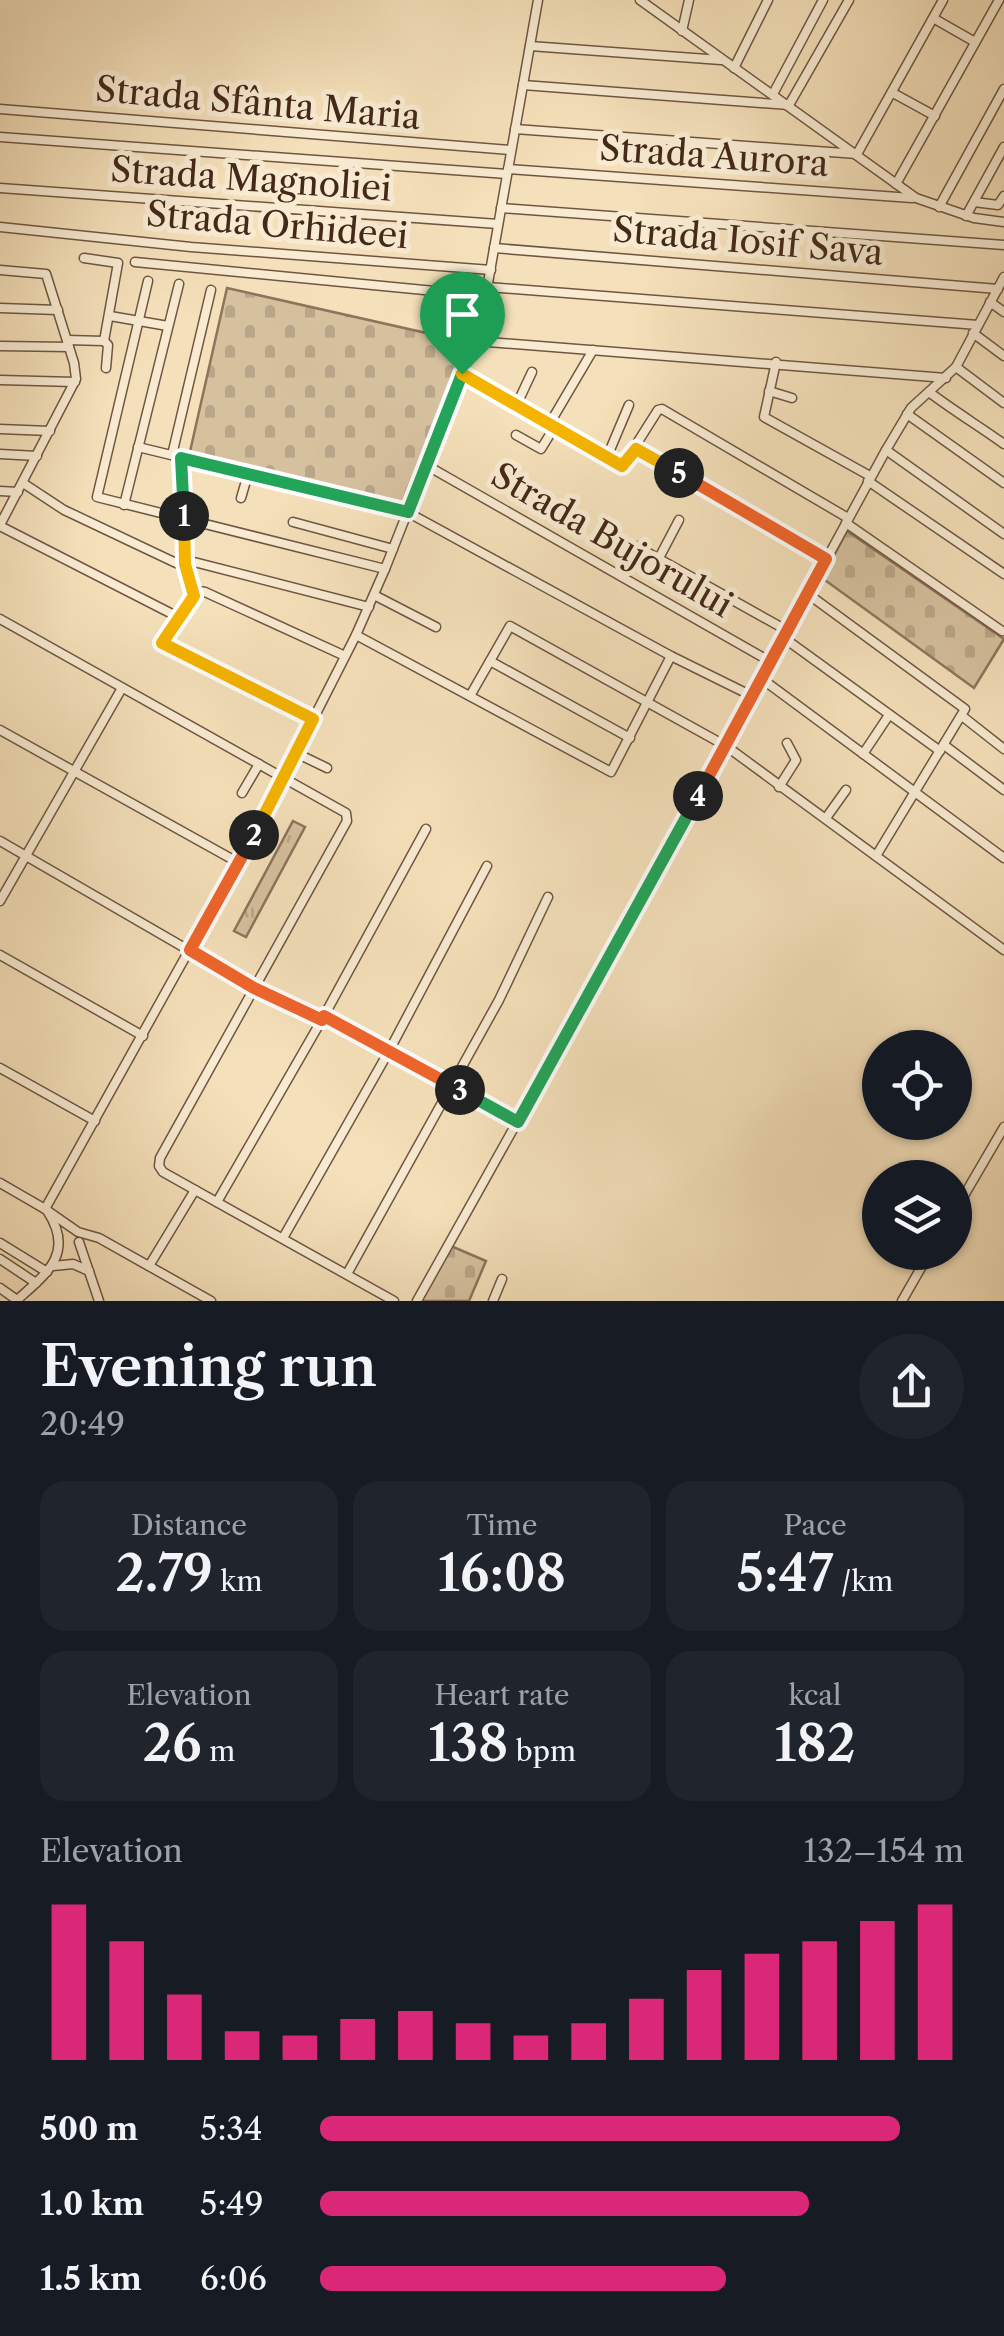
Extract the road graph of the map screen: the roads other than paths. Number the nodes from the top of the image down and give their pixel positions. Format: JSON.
{"nodes":[{"id":1,"x":538,"y":0,"type":"edge"},
{"id":2,"x":640,"y":0,"type":"edge"},
{"id":3,"x":689,"y":0,"type":"edge"},
{"id":4,"x":768,"y":0,"type":"edge"},
{"id":5,"x":824,"y":0,"type":"edge"},
{"id":6,"x":849,"y":0,"type":"edge"},
{"id":7,"x":943,"y":0,"type":"edge"},
{"id":8,"x":999,"y":0,"type":"edge"},
{"id":9,"x":933,"y":18,"type":"junction"},
{"id":10,"x":682,"y":31,"type":"junction"},
{"id":11,"x":976,"y":42,"type":"junction"},
{"id":12,"x":530,"y":46,"type":"junction"},
{"id":13,"x":722,"y":60,"type":"junction"},
{"id":14,"x":734,"y":68,"type":"junction"},
{"id":15,"x":523,"y":85,"type":"junction"},
{"id":16,"x":1004,"y":89,"type":"edge"},
{"id":17,"x":893,"y":93,"type":"junction"},
{"id":18,"x":773,"y":94,"type":"junction"},
{"id":19,"x":788,"y":105,"type":"junction"},
{"id":20,"x":0,"y":110,"type":"edge"},
{"id":21,"x":935,"y":116,"type":"junction"},
{"id":22,"x":515,"y":129,"type":"junction"},
{"id":23,"x":0,"y":137,"type":"edge"},
{"id":24,"x":1004,"y":148,"type":"edge"},
{"id":25,"x":511,"y":150,"type":"junction"},
{"id":26,"x":857,"y":154,"type":"junction"},
{"id":27,"x":507,"y":171,"type":"junction"},
{"id":28,"x":896,"y":184,"type":"junction"},
{"id":29,"x":0,"y":188,"type":"edge"},
{"id":30,"x":1004,"y":196,"type":"edge"},
{"id":31,"x":916,"y":198,"type":"junction"},
{"id":32,"x":974,"y":202,"type":"junction"},
{"id":33,"x":939,"y":206,"type":"junction"},
{"id":34,"x":501,"y":208,"type":"junction"},
{"id":35,"x":966,"y":216,"type":"junction"},
{"id":36,"x":1004,"y":222,"type":"edge"},
{"id":37,"x":498,"y":224,"type":"junction"},
{"id":38,"x":0,"y":227,"type":"edge"},
{"id":39,"x":1004,"y":245,"type":"edge"},
{"id":40,"x":494,"y":248,"type":"junction"},
{"id":41,"x":236,"y":251,"type":"junction"},
{"id":42,"x":84,"y":258,"type":"dead end"},
{"id":43,"x":135,"y":262,"type":"dead end"},
{"id":44,"x":0,"y":270,"type":"edge"},
{"id":45,"x":491,"y":270,"type":"junction"},
{"id":46,"x":234,"y":272,"type":"junction"},
{"id":47,"x":1004,"y":277,"type":"edge"},
{"id":48,"x":148,"y":281,"type":"dead end"},
{"id":49,"x":178,"y":284,"type":"dead end"},
{"id":50,"x":1000,"y":289,"type":"edge"},
{"id":51,"x":210,"y":290,"type":"dead end"},
{"id":52,"x":487,"y":291,"type":"junction"},
{"id":53,"x":990,"y":302,"type":"junction"},
{"id":54,"x":0,"y":308,"type":"edge"},
{"id":55,"x":58,"y":310,"type":"junction"},
{"id":56,"x":1004,"y":312,"type":"edge"},
{"id":57,"x":110,"y":316,"type":"junction"},
{"id":58,"x":138,"y":320,"type":"junction"},
{"id":59,"x":168,"y":326,"type":"junction"},
{"id":60,"x":976,"y":329,"type":"junction"},
{"id":61,"x":104,"y":341,"type":"junction"},
{"id":62,"x":476,"y":341,"type":"junction"},
{"id":63,"x":68,"y":344,"type":"junction"},
{"id":64,"x":0,"y":346,"type":"edge"},
{"id":65,"x":592,"y":350,"type":"junction"},
{"id":66,"x":1004,"y":356,"type":"edge"},
{"id":67,"x":776,"y":362,"type":"junction"},
{"id":68,"x":956,"y":367,"type":"junction"},
{"id":69,"x":106,"y":368,"type":"dead end"},
{"id":70,"x":532,"y":372,"type":"dead end"},
{"id":71,"x":462,"y":374,"type":"junction"},
{"id":72,"x":946,"y":378,"type":"junction"},
{"id":73,"x":0,"y":380,"type":"edge"},
{"id":74,"x":74,"y":382,"type":"junction"},
{"id":75,"x":769,"y":391,"type":"junction"},
{"id":76,"x":929,"y":392,"type":"junction"},
{"id":77,"x":792,"y":398,"type":"dead end"},
{"id":78,"x":1004,"y":403,"type":"edge"},
{"id":79,"x":517,"y":404,"type":"junction"},
{"id":80,"x":629,"y":406,"type":"dead end"},
{"id":81,"x":907,"y":414,"type":"junction"},
{"id":82,"x":553,"y":425,"type":"junction"},
{"id":83,"x":0,"y":429,"type":"edge"},
{"id":84,"x":50,"y":431,"type":"junction"},
{"id":85,"x":516,"y":436,"type":"dead end"},
{"id":86,"x":1004,"y":444,"type":"edge"},
{"id":87,"x":138,"y":447,"type":"junction"},
{"id":88,"x":636,"y":449,"type":"junction"},
{"id":89,"x":886,"y":450,"type":"junction"},
{"id":90,"x":0,"y":454,"type":"edge"},
{"id":91,"x":37,"y":456,"type":"junction"},
{"id":92,"x":176,"y":456,"type":"junction"},
{"id":93,"x":607,"y":457,"type":"junction"},
{"id":94,"x":426,"y":465,"type":"junction"},
{"id":95,"x":248,"y":474,"type":"junction"},
{"id":96,"x":869,"y":479,"type":"junction"},
{"id":97,"x":1004,"y":483,"type":"edge"},
{"id":98,"x":21,"y":487,"type":"junction"},
{"id":99,"x":0,"y":490,"type":"edge"},
{"id":100,"x":241,"y":498,"type":"dead end"},
{"id":101,"x":124,"y":504,"type":"junction"},
{"id":102,"x":408,"y":512,"type":"junction"},
{"id":103,"x":184,"y":519,"type":"junction"},
{"id":104,"x":679,"y":520,"type":"dead end"},
{"id":105,"x":847,"y":520,"type":"junction"},
{"id":106,"x":294,"y":522,"type":"dead end"},
{"id":107,"x":0,"y":526,"type":"edge"},
{"id":108,"x":1004,"y":534,"type":"edge"},
{"id":109,"x":393,"y":548,"type":"junction"},
{"id":110,"x":659,"y":558,"type":"junction"},
{"id":111,"x":826,"y":559,"type":"junction"},
{"id":112,"x":185,"y":564,"type":"junction"},
{"id":113,"x":385,"y":569,"type":"junction"},
{"id":114,"x":619,"y":574,"type":"junction"},
{"id":115,"x":1004,"y":574,"type":"edge"},
{"id":116,"x":192,"y":590,"type":"junction"},
{"id":117,"x":808,"y":594,"type":"junction"},
{"id":118,"x":374,"y":596,"type":"junction"},
{"id":119,"x":369,"y":607,"type":"junction"},
{"id":120,"x":180,"y":618,"type":"junction"},
{"id":121,"x":0,"y":619,"type":"edge"},
{"id":122,"x":436,"y":626,"type":"dead end"},
{"id":123,"x":1002,"y":631,"type":"edge"},
{"id":124,"x":356,"y":634,"type":"junction"},
{"id":125,"x":786,"y":634,"type":"junction"},
{"id":126,"x":345,"y":656,"type":"junction"},
{"id":127,"x":671,"y":656,"type":"junction"},
{"id":128,"x":490,"y":661,"type":"junction"},
{"id":129,"x":771,"y":662,"type":"junction"},
{"id":130,"x":762,"y":679,"type":"junction"},
{"id":131,"x":122,"y":688,"type":"junction"},
{"id":132,"x":470,"y":696,"type":"junction"},
{"id":133,"x":752,"y":696,"type":"junction"},
{"id":134,"x":648,"y":703,"type":"junction"},
{"id":135,"x":964,"y":713,"type":"junction"},
{"id":136,"x":890,"y":715,"type":"junction"},
{"id":137,"x":313,"y":719,"type":"junction"},
{"id":138,"x":0,"y":730,"type":"edge"},
{"id":139,"x":630,"y":738,"type":"junction"},
{"id":140,"x":787,"y":743,"type":"dead end"},
{"id":141,"x":726,"y":746,"type":"junction"},
{"id":142,"x":942,"y":748,"type":"junction"},
{"id":143,"x":1004,"y":749,"type":"edge"},
{"id":144,"x":296,"y":752,"type":"junction"},
{"id":145,"x":863,"y":754,"type":"junction"},
{"id":146,"x":260,"y":764,"type":"junction"},
{"id":147,"x":327,"y":768,"type":"dead end"},
{"id":148,"x":74,"y":772,"type":"junction"},
{"id":149,"x":284,"y":777,"type":"junction"},
{"id":150,"x":779,"y":787,"type":"junction"},
{"id":151,"x":846,"y":790,"type":"dead end"},
{"id":152,"x":1004,"y":790,"type":"edge"},
{"id":153,"x":916,"y":792,"type":"junction"},
{"id":154,"x":242,"y":794,"type":"dead end"},
{"id":155,"x":826,"y":818,"type":"junction"},
{"id":156,"x":426,"y":829,"type":"dead end"},
{"id":157,"x":0,"y":842,"type":"edge"},
{"id":158,"x":26,"y":856,"type":"junction"},
{"id":159,"x":876,"y":856,"type":"junction"},
{"id":160,"x":1004,"y":858,"type":"edge"},
{"id":161,"x":239,"y":862,"type":"junction"},
{"id":162,"x":487,"y":866,"type":"dead end"},
{"id":163,"x":548,"y":897,"type":"dead end"},
{"id":164,"x":0,"y":902,"type":"edge"},
{"id":165,"x":190,"y":950,"type":"junction"},
{"id":166,"x":1004,"y":950,"type":"edge"},
{"id":167,"x":0,"y":955,"type":"edge"},
{"id":168,"x":254,"y":988,"type":"junction"},
{"id":169,"x":323,"y":1018,"type":"junction"},
{"id":170,"x":143,"y":1036,"type":"junction"},
{"id":171,"x":389,"y":1051,"type":"junction"},
{"id":172,"x":0,"y":1068,"type":"edge"},
{"id":173,"x":453,"y":1086,"type":"junction"},
{"id":174,"x":95,"y":1121,"type":"junction"},
{"id":175,"x":518,"y":1122,"type":"junction"},
{"id":176,"x":1004,"y":1127,"type":"edge"},
{"id":177,"x":972,"y":1182,"type":"edge"},
{"id":178,"x":0,"y":1184,"type":"edge"},
{"id":179,"x":195,"y":1190,"type":"junction"},
{"id":180,"x":217,"y":1202,"type":"junction"},
{"id":181,"x":45,"y":1208,"type":"junction"},
{"id":182,"x":283,"y":1238,"type":"junction"},
{"id":183,"x":70,"y":1239,"type":"junction"},
{"id":184,"x":0,"y":1243,"type":"edge"},
{"id":185,"x":0,"y":1259,"type":"edge"},
{"id":186,"x":52,"y":1265,"type":"junction"},
{"id":187,"x":149,"y":1266,"type":"junction"},
{"id":188,"x":920,"y":1270,"type":"edge"},
{"id":189,"x":88,"y":1271,"type":"junction"},
{"id":190,"x":347,"y":1274,"type":"junction"},
{"id":191,"x":502,"y":1279,"type":"dead end"},
{"id":192,"x":36,"y":1283,"type":"junction"},
{"id":193,"x":0,"y":1288,"type":"edge"},
{"id":194,"x":17,"y":1300,"type":"edge"},
{"id":195,"x":99,"y":1301,"type":"edge"},
{"id":196,"x":212,"y":1301,"type":"edge"},
{"id":197,"x":394,"y":1301,"type":"edge"},
{"id":198,"x":417,"y":1301,"type":"edge"},
{"id":199,"x":493,"y":1301,"type":"edge"},
{"id":200,"x":902,"y":1301,"type":"edge"}],
"edges":[{"from":1,"to":12,"type":"street"},
{"from":2,"to":10,"type":"street"},
{"from":3,"to":10,"type":"street"},
{"from":4,"to":14,"type":"street"},
{"from":5,"to":18,"type":"street"},
{"from":6,"to":19,"type":"street"},
{"from":7,"to":9,"type":"street"},
{"from":8,"to":11,"type":"street"},
{"from":9,"to":11,"type":"street"},
{"from":9,"to":17,"type":"street"},
{"from":10,"to":13,"type":"street"},
{"from":11,"to":21,"type":"street"},
{"from":12,"to":13,"type":"street"},
{"from":12,"to":15,"type":"street"},
{"from":13,"to":14,"type":"street"},
{"from":14,"to":18,"type":"street"},
{"from":15,"to":19,"type":"street"},
{"from":15,"to":22,"type":"street"},
{"from":16,"to":33,"type":"street"},
{"from":17,"to":21,"type":"street"},
{"from":17,"to":26,"type":"street"},
{"from":18,"to":19,"type":"street"},
{"from":19,"to":26,"type":"street"},
{"from":20,"to":25,"type":"street","name":"Strada Sfânta Maria"},
{"from":21,"to":28,"type":"street"},
{"from":22,"to":25,"type":"street"},
{"from":22,"to":26,"type":"street"},
{"from":23,"to":27,"type":"street","name":"Strada Aurora"},
{"from":24,"to":32,"type":"street"},
{"from":25,"to":27,"type":"street"},
{"from":26,"to":28,"type":"street"},
{"from":27,"to":31,"type":"street","name":"Strada Aurora"},
{"from":27,"to":34,"type":"street"},
{"from":28,"to":31,"type":"street"},
{"from":29,"to":37,"type":"street","name":"Strada Magnoliei"},
{"from":30,"to":32,"type":"street"},
{"from":31,"to":33,"type":"street"},
{"from":32,"to":35,"type":"street"},
{"from":33,"to":35,"type":"street"},
{"from":34,"to":37,"type":"street"},
{"from":34,"to":39,"type":"street"},
{"from":35,"to":36,"type":"street"},
{"from":37,"to":40,"type":"street"},
{"from":38,"to":41,"type":"street","name":"Strada Orhideei"},
{"from":40,"to":45,"type":"street"},
{"from":40,"to":50,"type":"street","name":"Strada Iosif Sava"},
{"from":41,"to":45,"type":"street","name":"Strada Orhideei"},
{"from":41,"to":46,"type":"street"},
{"from":42,"to":57,"type":"street"},
{"from":43,"to":46,"type":"street"},
{"from":44,"to":55,"type":"street"},
{"from":45,"to":52,"type":"street"},
{"from":46,"to":52,"type":"street"},
{"from":47,"to":50,"type":"street"},
{"from":48,"to":58,"type":"street"},
{"from":49,"to":59,"type":"street"},
{"from":50,"to":53,"type":"street"},
{"from":51,"to":92,"type":"street"},
{"from":52,"to":60,"type":"street"},
{"from":52,"to":62,"type":"street"},
{"from":53,"to":56,"type":"street"},
{"from":53,"to":60,"type":"street"},
{"from":54,"to":55,"type":"street"},
{"from":55,"to":63,"type":"street"},
{"from":57,"to":58,"type":"street"},
{"from":57,"to":61,"type":"street"},
{"from":58,"to":59,"type":"street"},
{"from":58,"to":101,"type":"street"},
{"from":59,"to":87,"type":"street"},
{"from":60,"to":66,"type":"street"},
{"from":60,"to":68,"type":"street"},
{"from":61,"to":63,"type":"street"},
{"from":61,"to":69,"type":"street"},
{"from":62,"to":65,"type":"street"},
{"from":62,"to":71,"type":"street"},
{"from":63,"to":64,"type":"street"},
{"from":63,"to":74,"type":"street"},
{"from":65,"to":67,"type":"street"},
{"from":65,"to":82,"type":"street"},
{"from":67,"to":72,"type":"street"},
{"from":67,"to":75,"type":"street"},
{"from":68,"to":72,"type":"street"},
{"from":68,"to":78,"type":"street"},
{"from":70,"to":79,"type":"street"},
{"from":71,"to":79,"type":"street"},
{"from":71,"to":94,"type":"street"},
{"from":72,"to":76,"type":"street"},
{"from":73,"to":74,"type":"street"},
{"from":74,"to":84,"type":"street"},
{"from":75,"to":77,"type":"street"},
{"from":75,"to":96,"type":"street"},
{"from":76,"to":81,"type":"street"},
{"from":76,"to":86,"type":"street"},
{"from":79,"to":82,"type":"street"},
{"from":80,"to":93,"type":"street"},
{"from":81,"to":89,"type":"street"},
{"from":81,"to":97,"type":"street"},
{"from":82,"to":85,"type":"street"},
{"from":82,"to":93,"type":"street"},
{"from":83,"to":84,"type":"street"},
{"from":84,"to":91,"type":"street"},
{"from":87,"to":92,"type":"street"},
{"from":87,"to":101,"type":"street"},
{"from":88,"to":93,"type":"street"},
{"from":88,"to":105,"type":"street"},
{"from":88,"to":111,"type":"street"},
{"from":89,"to":96,"type":"street"},
{"from":89,"to":108,"type":"street"},
{"from":90,"to":91,"type":"street"},
{"from":91,"to":98,"type":"street"},
{"from":92,"to":95,"type":"street"},
{"from":92,"to":103,"type":"street"},
{"from":94,"to":102,"type":"street"},
{"from":94,"to":114,"type":"street","name":"Strada Bujorului"},
{"from":95,"to":100,"type":"street"},
{"from":95,"to":102,"type":"street"},
{"from":96,"to":105,"type":"street"},
{"from":96,"to":115,"type":"street"},
{"from":98,"to":99,"type":"street"},
{"from":98,"to":107,"type":"street"},
{"from":98,"to":112,"type":"street"},
{"from":101,"to":103,"type":"street"},
{"from":102,"to":109,"type":"street"},
{"from":102,"to":127,"type":"street"},
{"from":103,"to":112,"type":"street"},
{"from":103,"to":113,"type":"street"},
{"from":104,"to":110,"type":"street"},
{"from":105,"to":111,"type":"street"},
{"from":105,"to":123,"type":"street"},
{"from":106,"to":109,"type":"street"},
{"from":107,"to":120,"type":"street"},
{"from":109,"to":113,"type":"street"},
{"from":110,"to":114,"type":"street"},
{"from":110,"to":125,"type":"street"},
{"from":111,"to":117,"type":"street"},
{"from":112,"to":116,"type":"street"},
{"from":112,"to":119,"type":"street"},
{"from":113,"to":118,"type":"street"},
{"from":114,"to":129,"type":"street","name":"Strada Bujorului"},
{"from":116,"to":120,"type":"street"},
{"from":116,"to":126,"type":"street"},
{"from":117,"to":125,"type":"street"},
{"from":117,"to":135,"type":"street"},
{"from":118,"to":119,"type":"street"},
{"from":118,"to":122,"type":"street"},
{"from":119,"to":124,"type":"street"},
{"from":120,"to":137,"type":"street"},
{"from":121,"to":131,"type":"street"},
{"from":124,"to":126,"type":"street"},
{"from":124,"to":132,"type":"street"},
{"from":125,"to":129,"type":"street"},
{"from":125,"to":136,"type":"street"},
{"from":126,"to":137,"type":"street"},
{"from":127,"to":133,"type":"street"},
{"from":127,"to":134,"type":"street"},
{"from":128,"to":132,"type":"street"},
{"from":128,"to":134,"type":"street"},
{"from":128,"to":139,"type":"street"},
{"from":129,"to":130,"type":"street"},
{"from":130,"to":133,"type":"street"},
{"from":130,"to":145,"type":"street"},
{"from":131,"to":146,"type":"street"},
{"from":131,"to":148,"type":"street"},
{"from":132,"to":139,"type":"street"},
{"from":133,"to":141,"type":"street"},
{"from":134,"to":139,"type":"street"},
{"from":134,"to":141,"type":"street"},
{"from":135,"to":142,"type":"street"},
{"from":135,"to":143,"type":"street"},
{"from":136,"to":142,"type":"street"},
{"from":136,"to":145,"type":"street"},
{"from":137,"to":144,"type":"street"},
{"from":138,"to":148,"type":"street"},
{"from":140,"to":150,"type":"street"},
{"from":141,"to":150,"type":"street"},
{"from":141,"to":175,"type":"street"},
{"from":142,"to":152,"type":"street"},
{"from":142,"to":153,"type":"street"},
{"from":144,"to":147,"type":"street"},
{"from":144,"to":149,"type":"street"},
{"from":145,"to":153,"type":"street"},
{"from":146,"to":149,"type":"street"},
{"from":146,"to":154,"type":"street"},
{"from":148,"to":158,"type":"street"},
{"from":148,"to":161,"type":"street"},
{"from":149,"to":161,"type":"street"},
{"from":149,"to":168,"type":"street"},
{"from":150,"to":155,"type":"street"},
{"from":151,"to":155,"type":"street"},
{"from":153,"to":159,"type":"street"},
{"from":153,"to":160,"type":"street"},
{"from":155,"to":159,"type":"street"},
{"from":156,"to":169,"type":"street"},
{"from":157,"to":158,"type":"street"},
{"from":158,"to":164,"type":"street"},
{"from":158,"to":165,"type":"street"},
{"from":159,"to":166,"type":"street"},
{"from":161,"to":165,"type":"street"},
{"from":162,"to":171,"type":"street"},
{"from":163,"to":173,"type":"street"},
{"from":165,"to":168,"type":"street"},
{"from":165,"to":170,"type":"street"},
{"from":167,"to":170,"type":"street"},
{"from":168,"to":169,"type":"street"},
{"from":168,"to":179,"type":"street"},
{"from":169,"to":171,"type":"street"},
{"from":169,"to":180,"type":"street"},
{"from":170,"to":174,"type":"street"},
{"from":171,"to":173,"type":"street"},
{"from":171,"to":182,"type":"street"},
{"from":172,"to":174,"type":"street"},
{"from":173,"to":175,"type":"street"},
{"from":173,"to":190,"type":"street"},
{"from":174,"to":181,"type":"street"},
{"from":175,"to":198,"type":"street"},
{"from":176,"to":177,"type":"street"},
{"from":178,"to":181,"type":"street"},
{"from":179,"to":180,"type":"street"},
{"from":179,"to":187,"type":"street"},
{"from":180,"to":182,"type":"street"},
{"from":181,"to":183,"type":"street"},
{"from":182,"to":190,"type":"street"},
{"from":183,"to":186,"type":"street"},
{"from":183,"to":187,"type":"street"},
{"from":183,"to":189,"type":"street"},
{"from":184,"to":186,"type":"street"},
{"from":185,"to":192,"type":"street"},
{"from":186,"to":189,"type":"street"},
{"from":186,"to":192,"type":"street"},
{"from":187,"to":196,"type":"street"},
{"from":188,"to":200,"type":"street"},
{"from":189,"to":195,"type":"street"},
{"from":190,"to":197,"type":"street"},
{"from":191,"to":199,"type":"street"},
{"from":192,"to":194,"type":"street"},
{"from":193,"to":194,"type":"street"}]}
